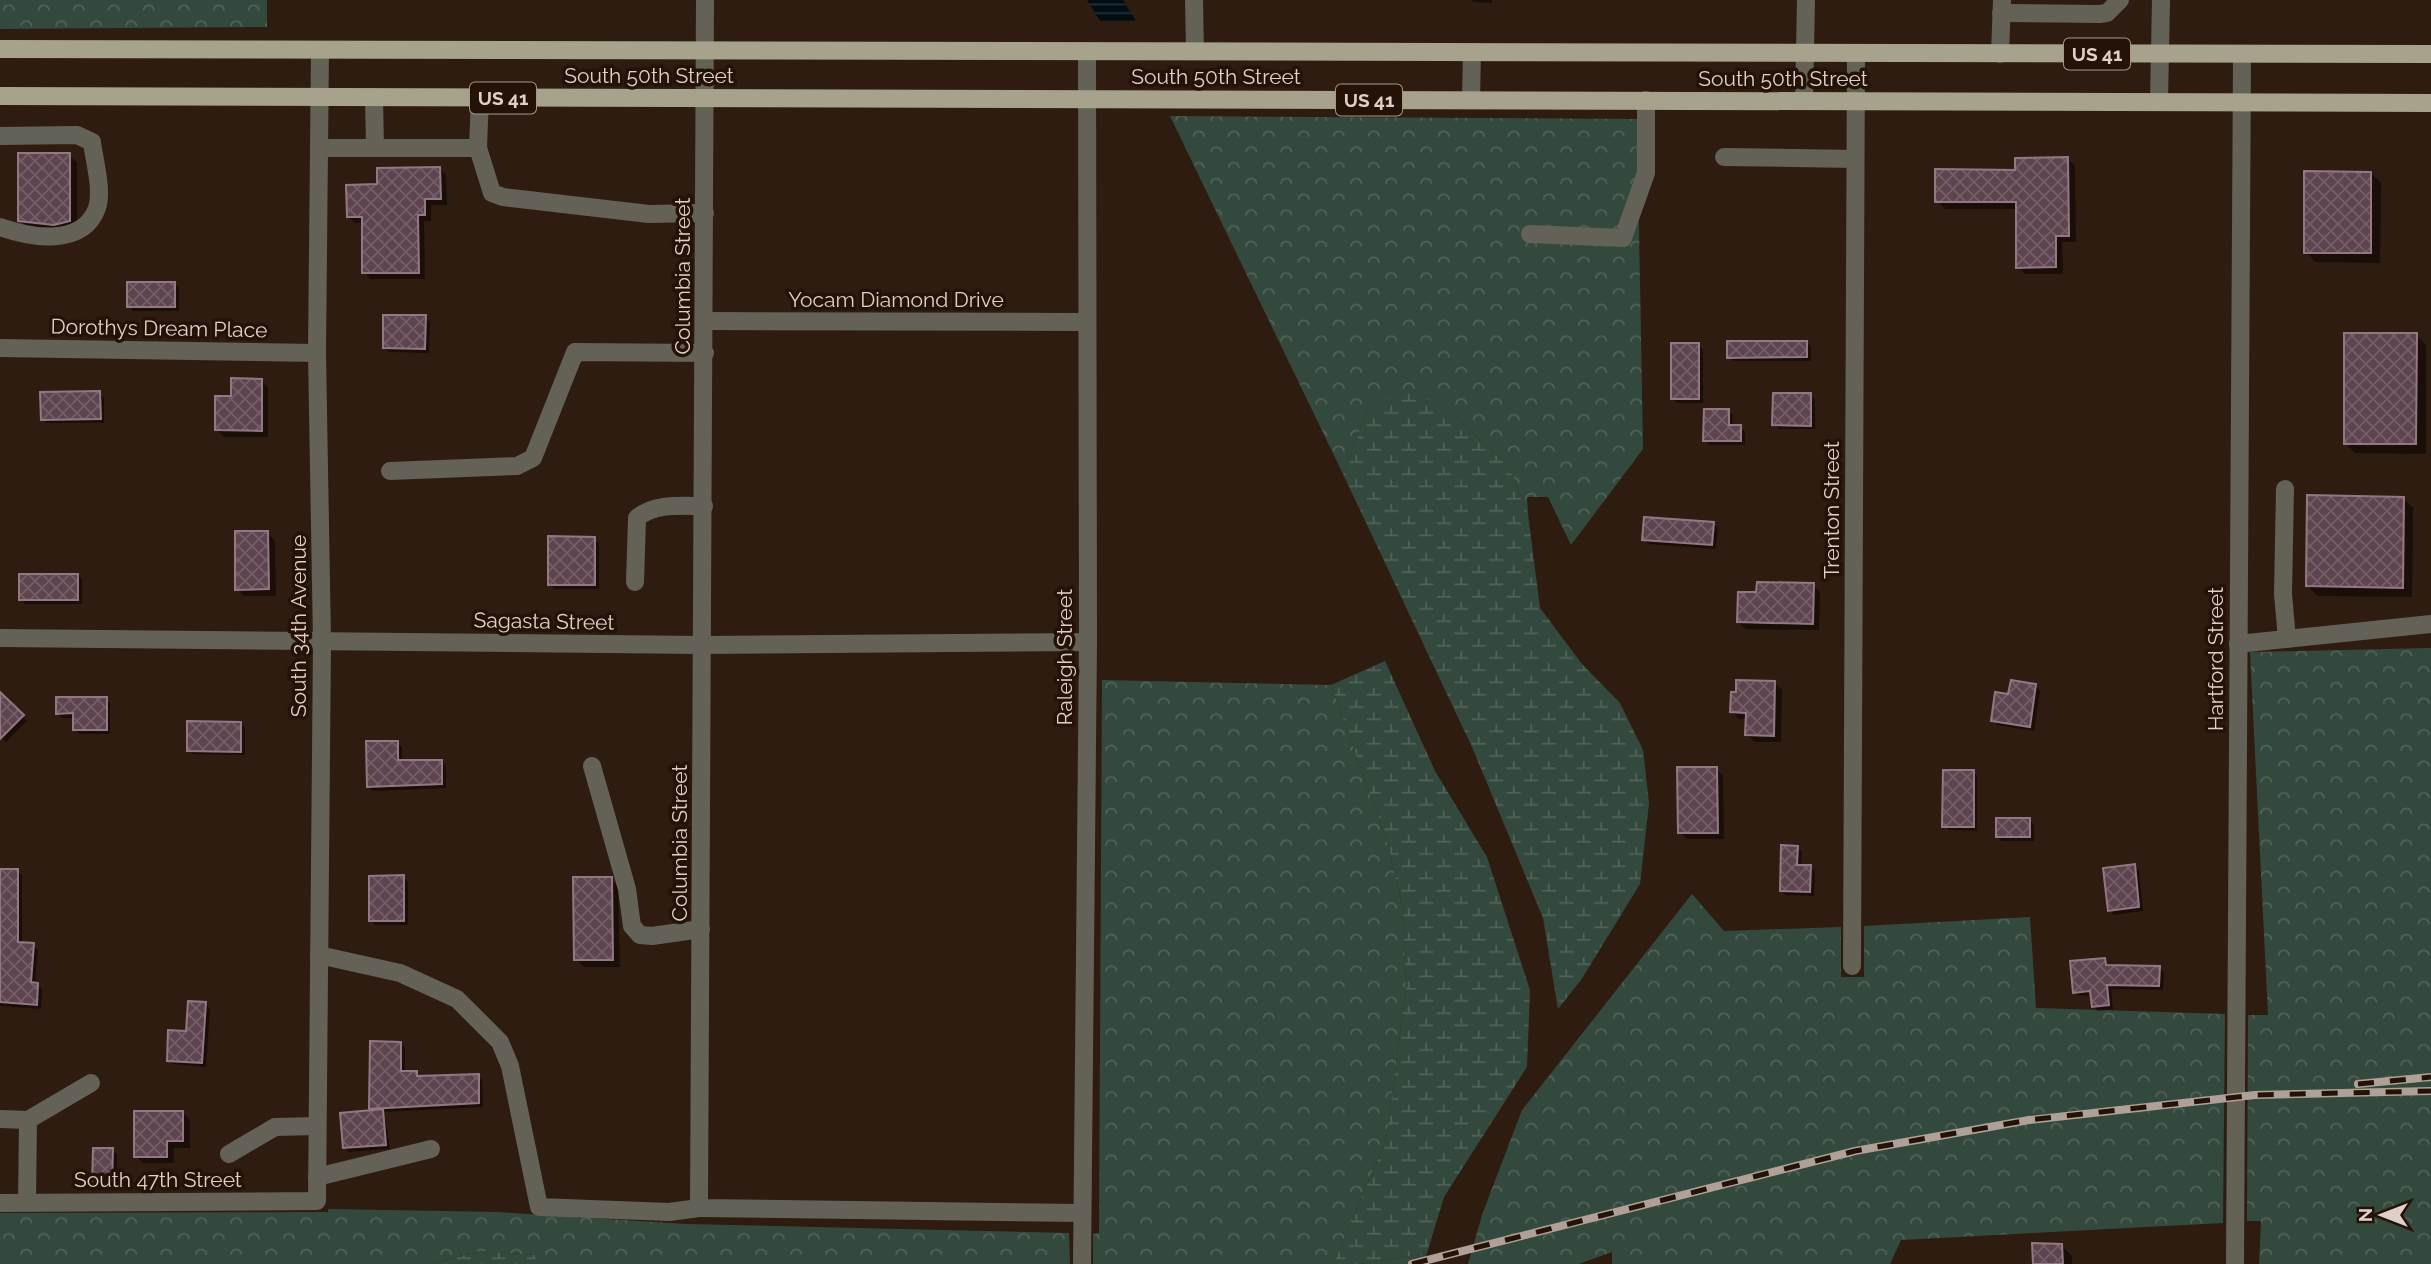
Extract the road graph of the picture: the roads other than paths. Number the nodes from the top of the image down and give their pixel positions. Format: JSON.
{"nodes":[{"id":1,"x":705,"y":0,"type":"edge"},
{"id":2,"x":1194,"y":0,"type":"edge"},
{"id":3,"x":1806,"y":0,"type":"edge"},
{"id":4,"x":2120,"y":0,"type":"edge"},
{"id":5,"x":2161,"y":0,"type":"edge"},
{"id":6,"x":2001,"y":6,"type":"edge"},
{"id":7,"x":0,"y":49,"type":"edge"},
{"id":8,"x":320,"y":50,"type":"junction"},
{"id":9,"x":704,"y":50,"type":"junction"},
{"id":10,"x":1087,"y":51,"type":"junction"},
{"id":11,"x":1195,"y":51,"type":"junction"},
{"id":12,"x":1472,"y":52,"type":"junction"},
{"id":13,"x":1806,"y":53,"type":"junction"},
{"id":14,"x":1856,"y":53,"type":"junction"},
{"id":15,"x":2000,"y":54,"type":"junction"},
{"id":16,"x":2161,"y":54,"type":"junction"},
{"id":17,"x":2242,"y":54,"type":"junction"},
{"id":18,"x":2431,"y":54,"type":"edge"},
{"id":19,"x":0,"y":96,"type":"edge"},
{"id":20,"x":319,"y":97,"type":"junction"},
{"id":21,"x":374,"y":97,"type":"junction"},
{"id":22,"x":480,"y":97,"type":"junction"},
{"id":23,"x":705,"y":98,"type":"junction"},
{"id":24,"x":1087,"y":99,"type":"junction"},
{"id":25,"x":1471,"y":100,"type":"junction"},
{"id":26,"x":1646,"y":100,"type":"junction"},
{"id":27,"x":1804,"y":101,"type":"junction"},
{"id":28,"x":1855,"y":101,"type":"junction"},
{"id":29,"x":2159,"y":102,"type":"junction"},
{"id":30,"x":2242,"y":102,"type":"junction"},
{"id":31,"x":2431,"y":103,"type":"edge"},
{"id":32,"x":0,"y":136,"type":"edge"},
{"id":33,"x":319,"y":148,"type":"junction"},
{"id":34,"x":375,"y":148,"type":"junction"},
{"id":35,"x":478,"y":148,"type":"junction"},
{"id":36,"x":1724,"y":157,"type":"dead end"},
{"id":37,"x":1855,"y":159,"type":"junction"},
{"id":38,"x":705,"y":213,"type":"junction"},
{"id":39,"x":0,"y":227,"type":"edge"},
{"id":40,"x":1530,"y":234,"type":"dead end"},
{"id":41,"x":705,"y":321,"type":"junction"},
{"id":42,"x":1086,"y":322,"type":"junction"},
{"id":43,"x":0,"y":348,"type":"edge"},
{"id":44,"x":317,"y":353,"type":"junction"},
{"id":45,"x":705,"y":353,"type":"junction"},
{"id":46,"x":390,"y":471,"type":"dead end"},
{"id":47,"x":2285,"y":489,"type":"dead end"},
{"id":48,"x":704,"y":506,"type":"junction"},
{"id":49,"x":635,"y":582,"type":"dead end"},
{"id":50,"x":2431,"y":624,"type":"edge"},
{"id":51,"x":0,"y":638,"type":"edge"},
{"id":52,"x":2287,"y":639,"type":"junction"},
{"id":53,"x":322,"y":641,"type":"junction"},
{"id":54,"x":1088,"y":642,"type":"junction"},
{"id":55,"x":2238,"y":644,"type":"junction"},
{"id":56,"x":702,"y":645,"type":"junction"},
{"id":57,"x":592,"y":766,"type":"dead end"},
{"id":58,"x":701,"y":929,"type":"junction"},
{"id":59,"x":319,"y":956,"type":"junction"},
{"id":60,"x":1852,"y":967,"type":"dead end"},
{"id":61,"x":90,"y":1083,"type":"dead end"},
{"id":62,"x":0,"y":1119,"type":"edge"},
{"id":63,"x":28,"y":1120,"type":"junction"},
{"id":64,"x":317,"y":1126,"type":"junction"},
{"id":65,"x":431,"y":1149,"type":"dead end"},
{"id":66,"x":229,"y":1154,"type":"dead end"},
{"id":67,"x":317,"y":1177,"type":"junction"},
{"id":68,"x":317,"y":1201,"type":"joint"},
{"id":69,"x":27,"y":1202,"type":"junction"},
{"id":70,"x":0,"y":1203,"type":"edge"},
{"id":71,"x":699,"y":1208,"type":"junction"},
{"id":72,"x":1080,"y":1213,"type":"junction"},
{"id":73,"x":1082,"y":1264,"type":"edge"},
{"id":74,"x":2235,"y":1264,"type":"edge"}],
"edges":[{"from":1,"to":9,"type":"street","name":"Columbia Street"},
{"from":2,"to":11,"type":"street"},
{"from":3,"to":13,"type":"street"},
{"from":4,"to":6,"type":"street"},
{"from":5,"to":16,"type":"street"},
{"from":6,"to":15,"type":"street"},
{"from":7,"to":8,"type":"main road","name":"South 50th Street","number":"US 41"},
{"from":8,"to":9,"type":"main road","name":"South 50th Street","number":"US 41"},
{"from":8,"to":20,"type":"street","name":"South 34th Avenue"},
{"from":9,"to":10,"type":"main road","name":"South 50th Street","number":"US 41"},
{"from":9,"to":23,"type":"street","name":"Columbia Street"},
{"from":10,"to":11,"type":"main road","name":"South 50th Street","number":"US 41"},
{"from":10,"to":24,"type":"street","name":"Raleigh Street"},
{"from":11,"to":12,"type":"main road","name":"South 50th Street","number":"US 41"},
{"from":12,"to":13,"type":"main road","name":"South 50th Street","number":"US 41"},
{"from":12,"to":25,"type":"street"},
{"from":13,"to":14,"type":"main road","name":"South 50th Street","number":"US 41"},
{"from":13,"to":27,"type":"street"},
{"from":14,"to":15,"type":"main road","name":"South 50th Street","number":"US 41"},
{"from":14,"to":28,"type":"street","name":"Trenton Street"},
{"from":15,"to":16,"type":"main road","name":"South 50th Street","number":"US 41"},
{"from":16,"to":17,"type":"main road","name":"South 50th Street","number":"US 41"},
{"from":16,"to":29,"type":"street"},
{"from":17,"to":18,"type":"main road","name":"South 50th Street","number":"US 41"},
{"from":17,"to":30,"type":"street","name":"Hartford Street"},
{"from":19,"to":20,"type":"main road","name":"South 50th Street","number":"US 41"},
{"from":20,"to":21,"type":"main road","name":"South 50th Street","number":"US 41"},
{"from":20,"to":33,"type":"street","name":"South 34th Avenue"},
{"from":21,"to":22,"type":"main road","name":"South 50th Street","number":"US 41"},
{"from":21,"to":34,"type":"street"},
{"from":22,"to":23,"type":"main road","name":"South 50th Street","number":"US 41"},
{"from":22,"to":35,"type":"street"},
{"from":23,"to":24,"type":"main road","name":"South 50th Street","number":"US 41"},
{"from":23,"to":38,"type":"street","name":"Columbia Street"},
{"from":24,"to":25,"type":"main road","name":"South 50th Street","number":"US 41"},
{"from":24,"to":42,"type":"street","name":"Raleigh Street"},
{"from":25,"to":26,"type":"main road","name":"South 50th Street","number":"US 41"},
{"from":26,"to":27,"type":"main road","name":"South 50th Street","number":"US 41"},
{"from":26,"to":40,"type":"street"},
{"from":27,"to":28,"type":"main road","name":"South 50th Street","number":"US 41"},
{"from":28,"to":29,"type":"main road","name":"South 50th Street","number":"US 41"},
{"from":28,"to":37,"type":"street","name":"Trenton Street"},
{"from":29,"to":30,"type":"main road","name":"South 50th Street","number":"US 41"},
{"from":30,"to":31,"type":"main road","name":"South 50th Street","number":"US 41"},
{"from":30,"to":55,"type":"street","name":"Hartford Street"},
{"from":32,"to":39,"type":"street"},
{"from":33,"to":34,"type":"street"},
{"from":33,"to":44,"type":"street","name":"South 34th Avenue"},
{"from":34,"to":35,"type":"street"},
{"from":35,"to":38,"type":"street"},
{"from":36,"to":37,"type":"street"},
{"from":37,"to":60,"type":"street","name":"Trenton Street"},
{"from":38,"to":41,"type":"street","name":"Columbia Street"},
{"from":41,"to":42,"type":"street","name":"Yocam Diamond Drive"},
{"from":41,"to":45,"type":"street","name":"Columbia Street"},
{"from":42,"to":54,"type":"street","name":"Raleigh Street"},
{"from":43,"to":44,"type":"street","name":"Dorothys Dream Place"},
{"from":44,"to":53,"type":"street","name":"South 34th Avenue"},
{"from":45,"to":46,"type":"street"},
{"from":45,"to":48,"type":"street","name":"Columbia Street"},
{"from":47,"to":52,"type":"street"},
{"from":48,"to":49,"type":"street"},
{"from":48,"to":56,"type":"street","name":"Columbia Street"},
{"from":50,"to":52,"type":"street"},
{"from":51,"to":53,"type":"street","name":"Sagasta Street"},
{"from":52,"to":55,"type":"street"},
{"from":53,"to":56,"type":"street","name":"Sagasta Street"},
{"from":53,"to":59,"type":"street","name":"South 34th Avenue"},
{"from":54,"to":56,"type":"street","name":"Sagasta Street"},
{"from":54,"to":72,"type":"street","name":"Raleigh Street"},
{"from":55,"to":74,"type":"street","name":"Hartford Street"},
{"from":56,"to":58,"type":"street","name":"Columbia Street"},
{"from":57,"to":58,"type":"street"},
{"from":58,"to":71,"type":"street","name":"Columbia Street"},
{"from":59,"to":64,"type":"street","name":"South 34th Avenue"},
{"from":59,"to":71,"type":"street"},
{"from":61,"to":63,"type":"street"},
{"from":62,"to":63,"type":"street"},
{"from":63,"to":69,"type":"street"},
{"from":64,"to":66,"type":"street"},
{"from":64,"to":67,"type":"street","name":"South 34th Avenue"},
{"from":65,"to":67,"type":"street"},
{"from":67,"to":68,"type":"street","name":"South 34th Avenue"},
{"from":68,"to":69,"type":"street","name":"South 47th Street"},
{"from":69,"to":70,"type":"street","name":"South 47th Street"},
{"from":71,"to":72,"type":"street"},
{"from":72,"to":73,"type":"street","name":"Raleigh Street"}]}
